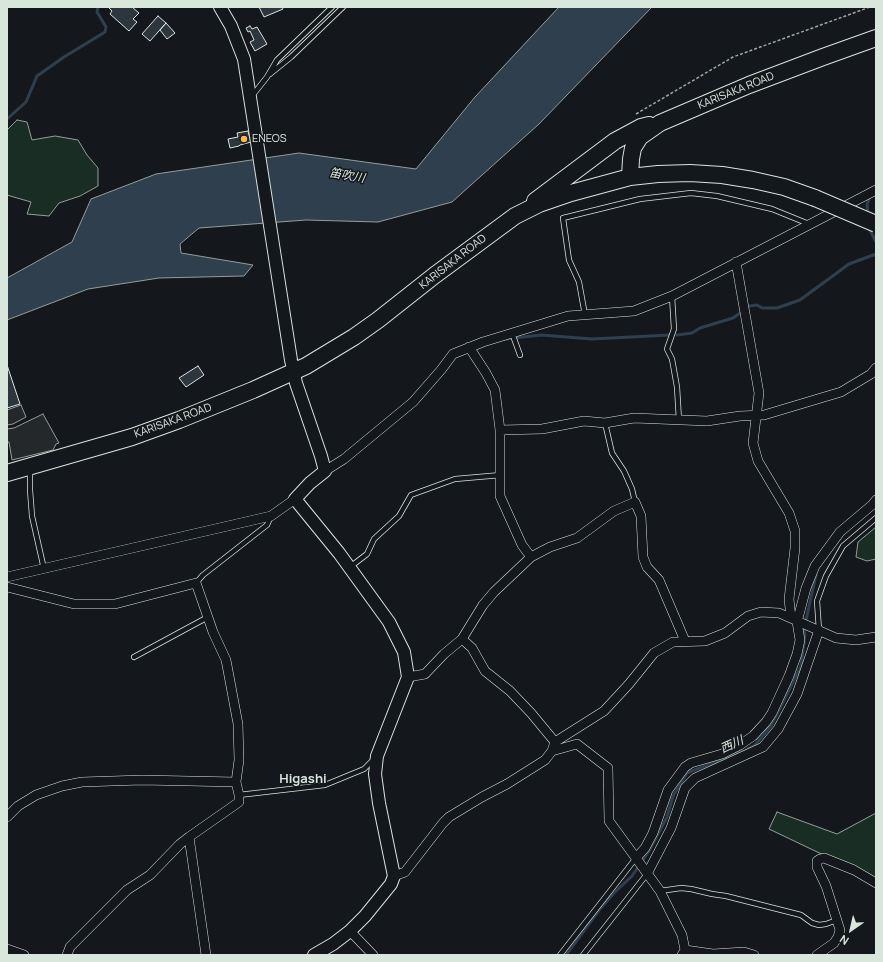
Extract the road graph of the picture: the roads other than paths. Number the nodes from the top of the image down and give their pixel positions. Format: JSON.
{"nodes":[{"id":1,"x":220,"y":7,"type":"edge"},
{"id":2,"x":332,"y":7,"type":"edge"},
{"id":3,"x":343,"y":7,"type":"edge"},
{"id":4,"x":876,"y":38,"type":"edge"},
{"id":5,"x":268,"y":76,"type":"junction"},
{"id":6,"x":251,"y":97,"type":"junction"},
{"id":7,"x":660,"y":123,"type":"junction"},
{"id":8,"x":630,"y":177,"type":"junction"},
{"id":9,"x":876,"y":190,"type":"edge"},
{"id":10,"x":515,"y":216,"type":"junction"},
{"id":11,"x":809,"y":224,"type":"junction"},
{"id":12,"x":876,"y":224,"type":"edge"},
{"id":13,"x":736,"y":262,"type":"junction"},
{"id":14,"x":672,"y":296,"type":"junction"},
{"id":15,"x":585,"y":315,"type":"junction"},
{"id":16,"x":512,"y":333,"type":"junction"},
{"id":17,"x":469,"y":347,"type":"junction"},
{"id":18,"x":520,"y":355,"type":"dead end"},
{"id":19,"x":292,"y":366,"type":"junction"},
{"id":20,"x":876,"y":368,"type":"edge"},
{"id":21,"x":756,"y":415,"type":"junction"},
{"id":22,"x":679,"y":420,"type":"junction"},
{"id":23,"x":605,"y":423,"type":"junction"},
{"id":24,"x":500,"y":430,"type":"junction"},
{"id":25,"x":30,"y":466,"type":"junction"},
{"id":26,"x":325,"y":471,"type":"junction"},
{"id":27,"x":7,"y":473,"type":"edge"},
{"id":28,"x":500,"y":475,"type":"junction"},
{"id":29,"x":295,"y":499,"type":"junction"},
{"id":30,"x":876,"y":500,"type":"edge"},
{"id":31,"x":636,"y":502,"type":"junction"},
{"id":32,"x":271,"y":516,"type":"junction"},
{"id":33,"x":876,"y":518,"type":"edge"},
{"id":34,"x":531,"y":557,"type":"junction"},
{"id":35,"x":350,"y":567,"type":"junction"},
{"id":36,"x":44,"y":569,"type":"junction"},
{"id":37,"x":7,"y":577,"type":"edge"},
{"id":38,"x":196,"y":583,"type":"junction"},
{"id":39,"x":7,"y":587,"type":"edge"},
{"id":40,"x":208,"y":617,"type":"junction"},
{"id":41,"x":794,"y":620,"type":"junction"},
{"id":42,"x":819,"y":630,"type":"junction"},
{"id":43,"x":876,"y":637,"type":"edge"},
{"id":44,"x":462,"y":639,"type":"junction"},
{"id":45,"x":685,"y":641,"type":"junction"},
{"id":46,"x":134,"y":657,"type":"dead end"},
{"id":47,"x":408,"y":677,"type":"junction"},
{"id":48,"x":553,"y":747,"type":"junction"},
{"id":49,"x":377,"y":756,"type":"junction"},
{"id":50,"x":236,"y":782,"type":"junction"},
{"id":51,"x":239,"y":795,"type":"junction"},
{"id":52,"x":7,"y":817,"type":"edge"},
{"id":53,"x":189,"y":837,"type":"junction"},
{"id":54,"x":636,"y":858,"type":"junction"},
{"id":55,"x":647,"y":874,"type":"junction"},
{"id":56,"x":394,"y":876,"type":"junction"},
{"id":57,"x":876,"y":883,"type":"edge"},
{"id":58,"x":660,"y":891,"type":"junction"},
{"id":59,"x":837,"y":920,"type":"junction"},
{"id":60,"x":350,"y":931,"type":"junction"},
{"id":61,"x":7,"y":949,"type":"edge"},
{"id":62,"x":684,"y":953,"type":"edge"},
{"id":63,"x":24,"y":955,"type":"edge"},
{"id":64,"x":67,"y":955,"type":"edge"},
{"id":65,"x":206,"y":955,"type":"edge"},
{"id":66,"x":314,"y":955,"type":"edge"},
{"id":67,"x":373,"y":955,"type":"edge"},
{"id":68,"x":560,"y":955,"type":"edge"},
{"id":69,"x":583,"y":955,"type":"edge"},
{"id":70,"x":754,"y":955,"type":"edge"},
{"id":71,"x":816,"y":955,"type":"edge"}],
"edges":[{"from":1,"to":6,"type":"street"},
{"from":2,"to":5,"type":"lane"},
{"from":3,"to":5,"type":"lane"},
{"from":4,"to":7,"type":"highway","name":"KARISAKA ROAD"},
{"from":5,"to":6,"type":"lane"},
{"from":6,"to":19,"type":"street"},
{"from":7,"to":8,"type":"highway","name":"KARISAKA ROAD"},
{"from":7,"to":10,"type":"highway"},
{"from":8,"to":10,"type":"highway","name":"KARISAKA ROAD"},
{"from":8,"to":12,"type":"highway","bridge":true},
{"from":9,"to":11,"type":"street"},
{"from":10,"to":19,"type":"highway","name":"KARISAKA ROAD"},
{"from":11,"to":13,"type":"street"},
{"from":11,"to":15,"type":"lane"},
{"from":13,"to":14,"type":"street"},
{"from":13,"to":21,"type":"street"},
{"from":14,"to":15,"type":"street"},
{"from":14,"to":22,"type":"lane"},
{"from":15,"to":16,"type":"street"},
{"from":16,"to":17,"type":"street"},
{"from":16,"to":18,"type":"lane"},
{"from":17,"to":24,"type":"street"},
{"from":17,"to":26,"type":"street"},
{"from":19,"to":25,"type":"highway","name":"KARISAKA ROAD"},
{"from":19,"to":26,"type":"street"},
{"from":20,"to":21,"type":"street"},
{"from":21,"to":22,"type":"street"},
{"from":21,"to":41,"type":"street"},
{"from":22,"to":23,"type":"street"},
{"from":23,"to":24,"type":"street"},
{"from":23,"to":31,"type":"lane"},
{"from":24,"to":28,"type":"street"},
{"from":25,"to":27,"type":"highway","name":"KARISAKA ROAD"},
{"from":25,"to":36,"type":"lane"},
{"from":26,"to":29,"type":"street"},
{"from":28,"to":34,"type":"street"},
{"from":28,"to":35,"type":"lane"},
{"from":29,"to":32,"type":"street"},
{"from":29,"to":35,"type":"street"},
{"from":30,"to":41,"type":"street"},
{"from":31,"to":34,"type":"street"},
{"from":31,"to":45,"type":"street"},
{"from":32,"to":36,"type":"street"},
{"from":32,"to":38,"type":"lane"},
{"from":33,"to":42,"type":"lane"},
{"from":34,"to":44,"type":"street"},
{"from":35,"to":47,"type":"street"},
{"from":36,"to":37,"type":"street"},
{"from":38,"to":39,"type":"street"},
{"from":38,"to":40,"type":"street"},
{"from":40,"to":46,"type":"lane"},
{"from":40,"to":50,"type":"street"},
{"from":41,"to":42,"type":"street"},
{"from":41,"to":45,"type":"street"},
{"from":41,"to":54,"type":"street"},
{"from":42,"to":43,"type":"street"},
{"from":42,"to":55,"type":"street"},
{"from":44,"to":47,"type":"street"},
{"from":44,"to":48,"type":"street"},
{"from":45,"to":48,"type":"street"},
{"from":47,"to":49,"type":"street"},
{"from":48,"to":54,"type":"street"},
{"from":48,"to":56,"type":"street"},
{"from":49,"to":51,"type":"lane"},
{"from":49,"to":56,"type":"street"},
{"from":50,"to":51,"type":"street"},
{"from":50,"to":52,"type":"street"},
{"from":51,"to":53,"type":"street"},
{"from":53,"to":64,"type":"street"},
{"from":53,"to":65,"type":"street"},
{"from":54,"to":55,"type":"street"},
{"from":54,"to":68,"type":"lane"},
{"from":55,"to":58,"type":"street"},
{"from":55,"to":69,"type":"lane"},
{"from":56,"to":60,"type":"street"},
{"from":57,"to":59,"type":"street"},
{"from":58,"to":59,"type":"lane"},
{"from":58,"to":62,"type":"street"},
{"from":59,"to":71,"type":"street"},
{"from":60,"to":66,"type":"street"},
{"from":60,"to":67,"type":"street"},
{"from":61,"to":63,"type":"street"},
{"from":62,"to":70,"type":"street"}]}
